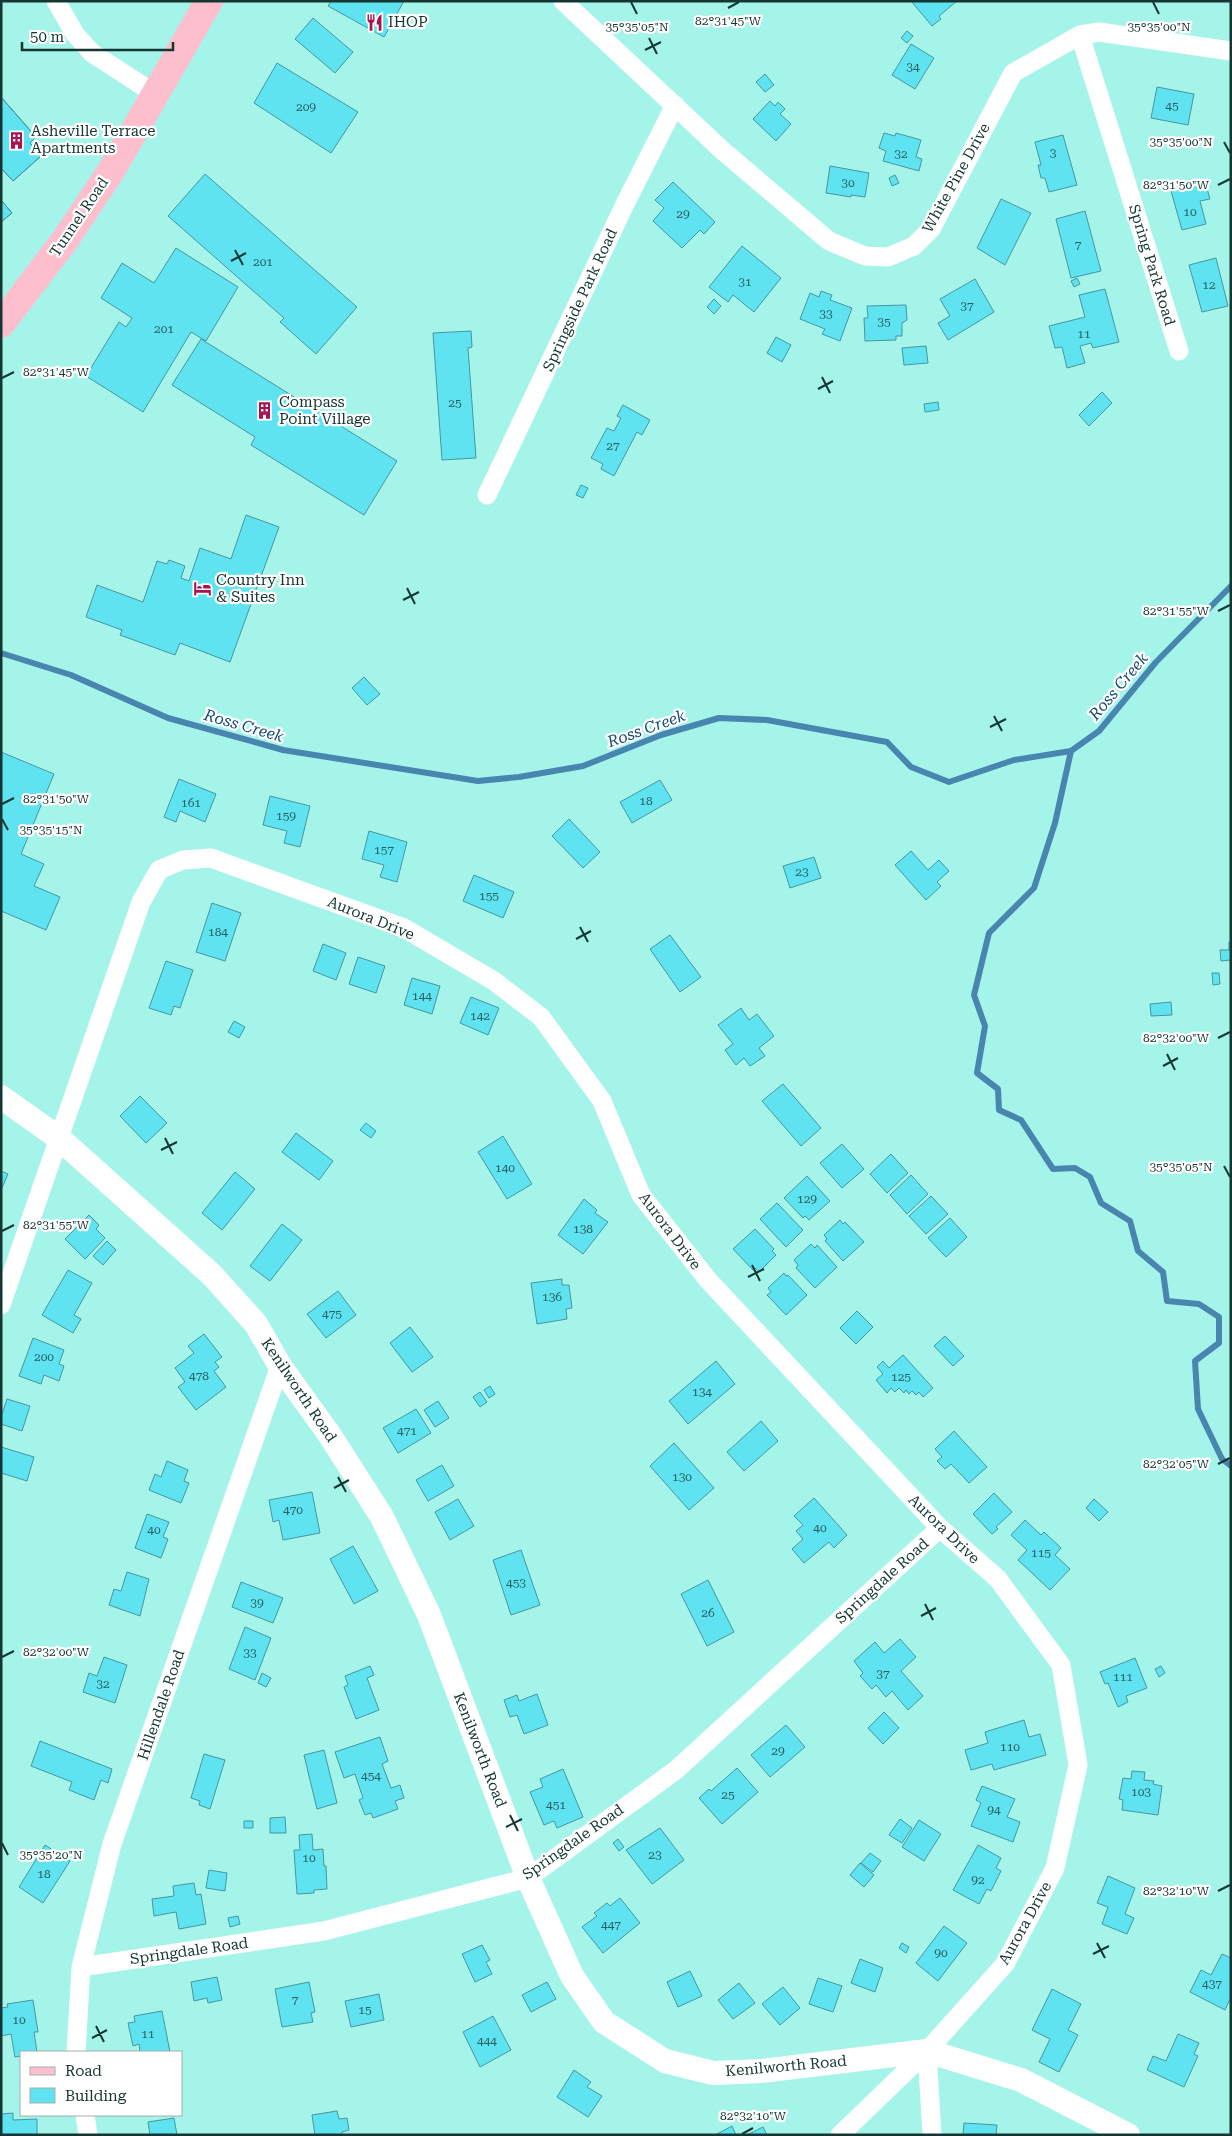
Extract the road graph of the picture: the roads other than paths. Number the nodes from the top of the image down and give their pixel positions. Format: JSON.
{"nodes":[{"id":1,"x":56,"y":1,"type":"edge"},
{"id":2,"x":209,"y":1,"type":"edge"},
{"id":3,"x":563,"y":1,"type":"edge"},
{"id":4,"x":1080,"y":35,"type":"junction"},
{"id":5,"x":1231,"y":51,"type":"edge"},
{"id":6,"x":155,"y":94,"type":"junction"},
{"id":7,"x":675,"y":105,"type":"junction"},
{"id":8,"x":1,"y":324,"type":"edge"},
{"id":9,"x":1179,"y":351,"type":"dead end"},
{"id":10,"x":487,"y":495,"type":"dead end"},
{"id":11,"x":1,"y":1097,"type":"edge"},
{"id":12,"x":60,"y":1139,"type":"junction"},
{"id":13,"x":1,"y":1305,"type":"edge"},
{"id":14,"x":280,"y":1366,"type":"junction"},
{"id":15,"x":940,"y":1528,"type":"junction"},
{"id":16,"x":528,"y":1878,"type":"junction"},
{"id":17,"x":81,"y":1967,"type":"junction"},
{"id":18,"x":76,"y":2051,"type":"edge"},
{"id":19,"x":927,"y":2051,"type":"junction"},
{"id":20,"x":85,"y":2116,"type":"edge"},
{"id":21,"x":88,"y":2135,"type":"edge"},
{"id":22,"x":840,"y":2135,"type":"edge"},
{"id":23,"x":932,"y":2135,"type":"edge"},
{"id":24,"x":1128,"y":2135,"type":"edge"}],
"edges":[{"from":1,"to":6,"type":"street"},
{"from":2,"to":6,"type":"main road","name":"Tunnel Road"},
{"from":3,"to":7,"type":"street","name":"White Pine Drive"},
{"from":4,"to":5,"type":"street","name":"White Pine Drive"},
{"from":4,"to":7,"type":"street","name":"White Pine Drive"},
{"from":4,"to":9,"type":"street","name":"Spring Park Road"},
{"from":6,"to":8,"type":"main road","name":"Tunnel Road"},
{"from":7,"to":10,"type":"street","name":"Springside Park Road"},
{"from":11,"to":12,"type":"street","name":"Kenilworth Road"},
{"from":12,"to":13,"type":"street","name":"Aurora Drive"},
{"from":12,"to":14,"type":"street","name":"Kenilworth Road"},
{"from":12,"to":15,"type":"street","name":"Aurora Drive"},
{"from":14,"to":16,"type":"street","name":"Kenilworth Road"},
{"from":14,"to":17,"type":"street","name":"Hillendale Road"},
{"from":15,"to":16,"type":"street","name":"Springdale Road"},
{"from":15,"to":19,"type":"street","name":"Aurora Drive"},
{"from":16,"to":17,"type":"street","name":"Springdale Road"},
{"from":16,"to":19,"type":"street","name":"Kenilworth Road"},
{"from":17,"to":18,"type":"street","name":"Hillendale Road"},
{"from":19,"to":22,"type":"street","name":"Aurora Drive"},
{"from":19,"to":23,"type":"street"},
{"from":19,"to":24,"type":"street","name":"Kenilworth Road"},
{"from":20,"to":21,"type":"street"}]}
